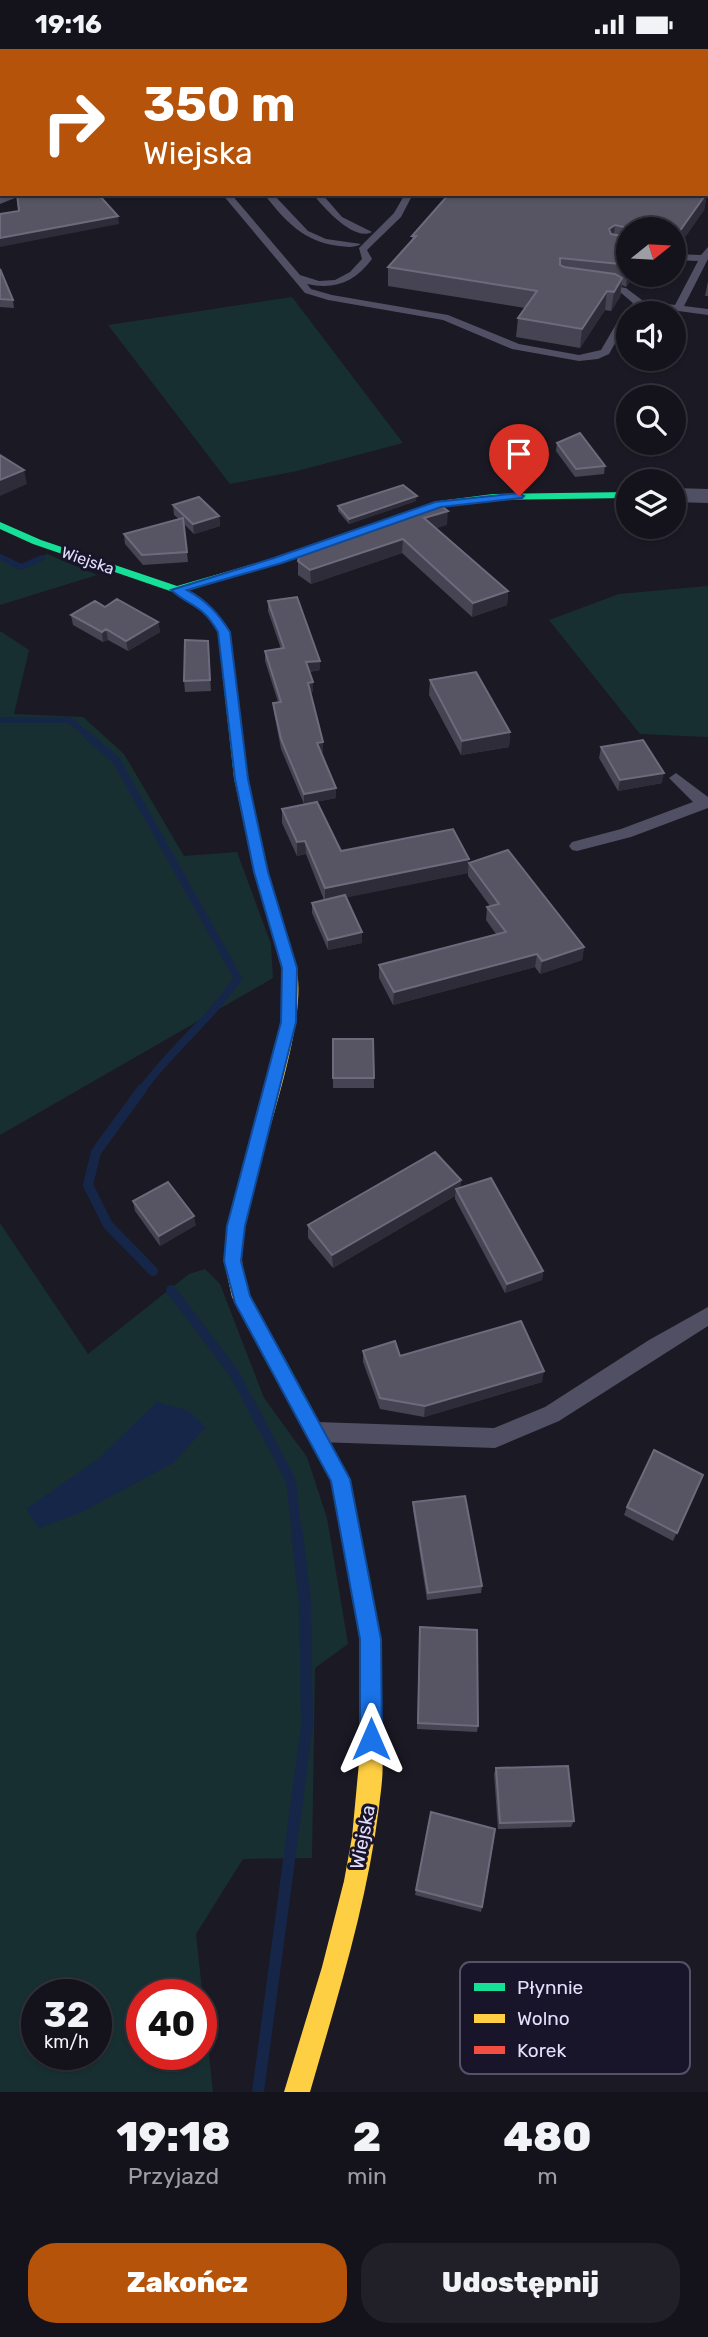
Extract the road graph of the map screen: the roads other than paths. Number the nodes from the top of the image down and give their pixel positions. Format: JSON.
{"nodes":[{"id":1,"x":228,"y":196,"type":"edge"},
{"id":2,"x":270,"y":196,"type":"edge"},
{"id":3,"x":319,"y":196,"type":"edge"},
{"id":4,"x":409,"y":196,"type":"edge"},
{"id":5,"x":394,"y":206,"type":"dead end"},
{"id":6,"x":367,"y":232,"type":"junction"},
{"id":7,"x":706,"y":254,"type":"edge"},
{"id":8,"x":686,"y":256,"type":"edge"},
{"id":9,"x":293,"y":276,"type":"junction"},
{"id":10,"x":587,"y":284,"type":"edge"},
{"id":11,"x":637,"y":301,"type":"edge"},
{"id":12,"x":682,"y":301,"type":"edge"},
{"id":13,"x":686,"y":308,"type":"edge"},
{"id":14,"x":708,"y":312,"type":"edge"},
{"id":15,"x":616,"y":333,"type":"edge"},
{"id":16,"x":616,"y":495,"type":"edge"},
{"id":17,"x":686,"y":495,"type":"edge"},
{"id":18,"x":708,"y":496,"type":"edge"},
{"id":19,"x":0,"y":525,"type":"edge"},
{"id":20,"x":177,"y":590,"type":"junction"},
{"id":21,"x":676,"y":778,"type":"dead end"},
{"id":22,"x":706,"y":803,"type":"edge"},
{"id":23,"x":577,"y":846,"type":"dead end"},
{"id":24,"x":708,"y":1315,"type":"edge"},
{"id":25,"x":314,"y":1432,"type":"junction"},
{"id":26,"x":297,"y":2092,"type":"edge"}],
"edges":[{"from":1,"to":9,"type":"lane"},
{"from":2,"to":6,"type":"lane"},
{"from":3,"to":6,"type":"lane"},
{"from":4,"to":9,"type":"lane"},
{"from":5,"to":6,"type":"lane"},
{"from":7,"to":8,"type":"lane"},
{"from":7,"to":12,"type":"lane"},
{"from":9,"to":15,"type":"lane"},
{"from":10,"to":11,"type":"lane"},
{"from":13,"to":14,"type":"lane"},
{"from":16,"to":20,"type":"street"},
{"from":17,"to":18,"type":"street"},
{"from":19,"to":20,"type":"street","name":"Wiejska"},
{"from":20,"to":25,"type":"street","name":"Wiejska"},
{"from":21,"to":22,"type":"lane"},
{"from":22,"to":23,"type":"lane"},
{"from":24,"to":25,"type":"lane"},
{"from":25,"to":26,"type":"street","name":"Wiejska"}]}
